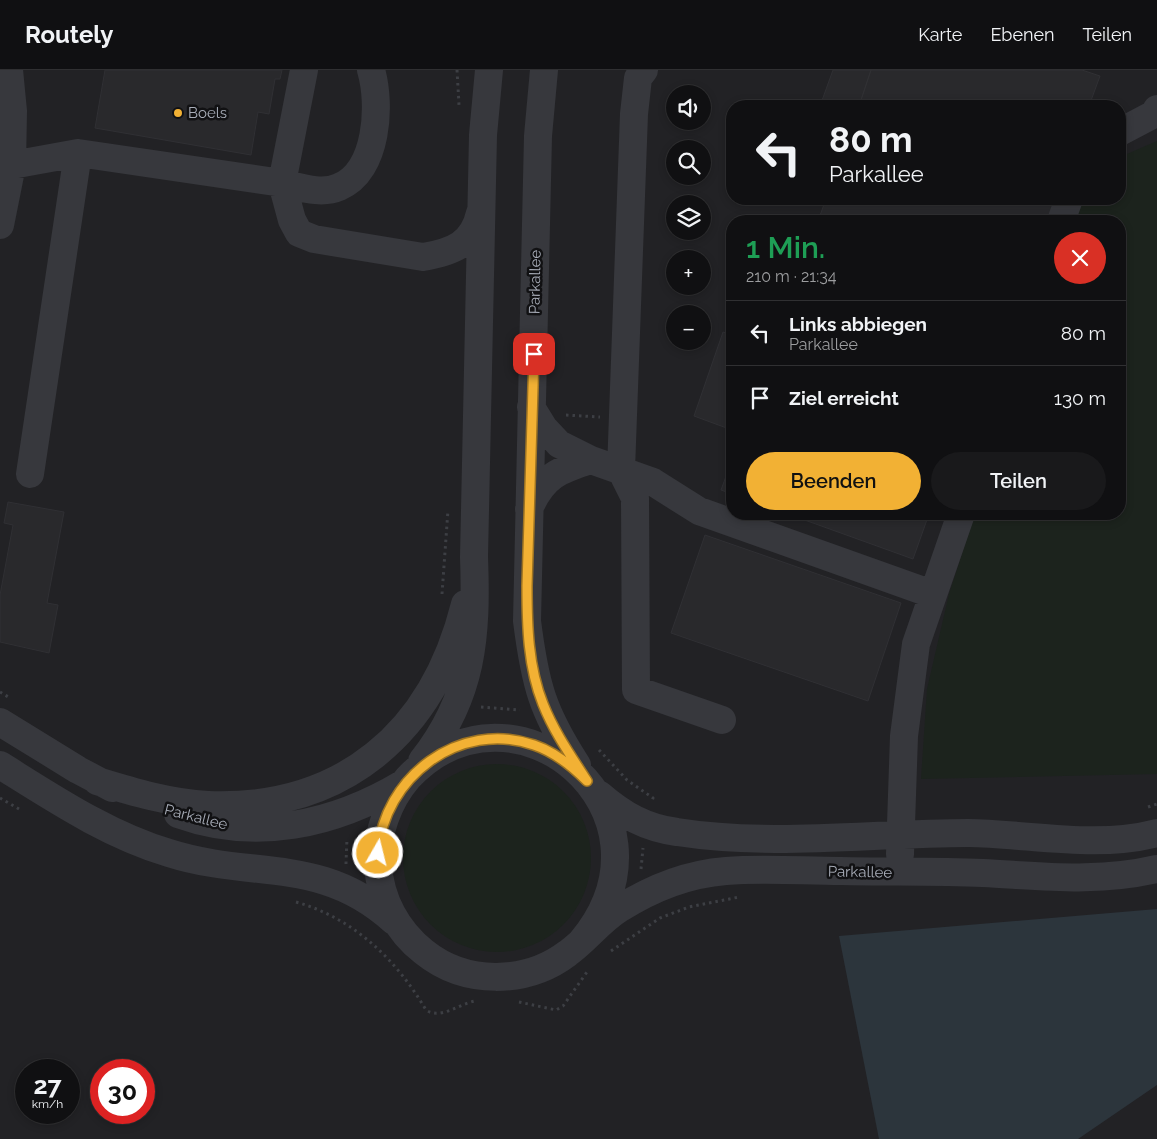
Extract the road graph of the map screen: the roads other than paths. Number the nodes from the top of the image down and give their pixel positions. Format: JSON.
{"nodes":[{"id":1,"x":304,"y":70,"type":"edge"},
{"id":2,"x":371,"y":70,"type":"edge"},
{"id":3,"x":489,"y":70,"type":"edge"},
{"id":4,"x":544,"y":70,"type":"edge"},
{"id":5,"x":644,"y":70,"type":"edge"},
{"id":6,"x":8,"y":71,"type":"edge"},
{"id":7,"x":1157,"y":109,"type":"edge"},
{"id":8,"x":1126,"y":129,"type":"edge"},
{"id":9,"x":78,"y":153,"type":"junction"},
{"id":10,"x":12,"y":166,"type":"junction"},
{"id":11,"x":282,"y":183,"type":"junction"},
{"id":12,"x":482,"y":203,"type":"junction"},
{"id":13,"x":0,"y":226,"type":"edge"},
{"id":14,"x":531,"y":407,"type":"junction"},
{"id":15,"x":591,"y":460,"type":"junction"},
{"id":16,"x":621,"y":470,"type":"junction"},
{"id":17,"x":30,"y":474,"type":"dead end"},
{"id":18,"x":529,"y":509,"type":"junction"},
{"id":19,"x":959,"y":520,"type":"edge"},
{"id":20,"x":474,"y":557,"type":"junction"},
{"id":21,"x":932,"y":594,"type":"junction"},
{"id":22,"x":8,"y":711,"type":"edge"},
{"id":23,"x":722,"y":720,"type":"dead end"},
{"id":24,"x":0,"y":766,"type":"edge"},
{"id":25,"x":408,"y":779,"type":"junction"},
{"id":26,"x":97,"y":781,"type":"junction"},
{"id":27,"x":590,"y":785,"type":"junction"},
{"id":28,"x":1157,"y":833,"type":"edge"},
{"id":29,"x":899,"y":835,"type":"junction"},
{"id":30,"x":1157,"y":869,"type":"edge"},
{"id":31,"x":900,"y":872,"type":"junction"},
{"id":32,"x":399,"y":926,"type":"junction"},
{"id":33,"x":582,"y":941,"type":"junction"}],
"edges":[{"from":1,"to":11,"type":"street"},
{"from":2,"to":11,"type":"street"},
{"from":3,"to":12,"type":"street","name":"Parkallee"},
{"from":4,"to":14,"type":"street","name":"Parkallee"},
{"from":5,"to":16,"type":"street"},
{"from":6,"to":10,"type":"street"},
{"from":7,"to":8,"type":"street"},
{"from":9,"to":10,"type":"street"},
{"from":9,"to":11,"type":"street"},
{"from":9,"to":17,"type":"street"},
{"from":10,"to":13,"type":"street"},
{"from":11,"to":12,"type":"street"},
{"from":12,"to":20,"type":"street","name":"Parkallee"},
{"from":14,"to":15,"type":"street"},
{"from":14,"to":18,"type":"street","name":"Parkallee"},
{"from":15,"to":16,"type":"street"},
{"from":15,"to":18,"type":"street"},
{"from":16,"to":21,"type":"street"},
{"from":16,"to":23,"type":"street"},
{"from":18,"to":27,"type":"street","name":"Parkallee"},
{"from":19,"to":21,"type":"street"},
{"from":20,"to":25,"type":"street","name":"Parkallee"},
{"from":20,"to":26,"type":"street"},
{"from":21,"to":29,"type":"street"},
{"from":22,"to":26,"type":"street","name":"Parkallee"},
{"from":24,"to":32,"type":"street","name":"Parkallee"},
{"from":25,"to":26,"type":"street","name":"Parkallee"},
{"from":25,"to":27,"type":"street","name":"Parkallee"},
{"from":25,"to":32,"type":"street","name":"Parkallee"},
{"from":27,"to":29,"type":"street","name":"Parkallee"},
{"from":27,"to":33,"type":"street","name":"Parkallee"},
{"from":28,"to":29,"type":"street","name":"Parkallee"},
{"from":29,"to":31,"type":"street"},
{"from":30,"to":31,"type":"street","name":"Parkallee"},
{"from":31,"to":33,"type":"street","name":"Parkallee"},
{"from":32,"to":33,"type":"street","name":"Parkallee"}]}
